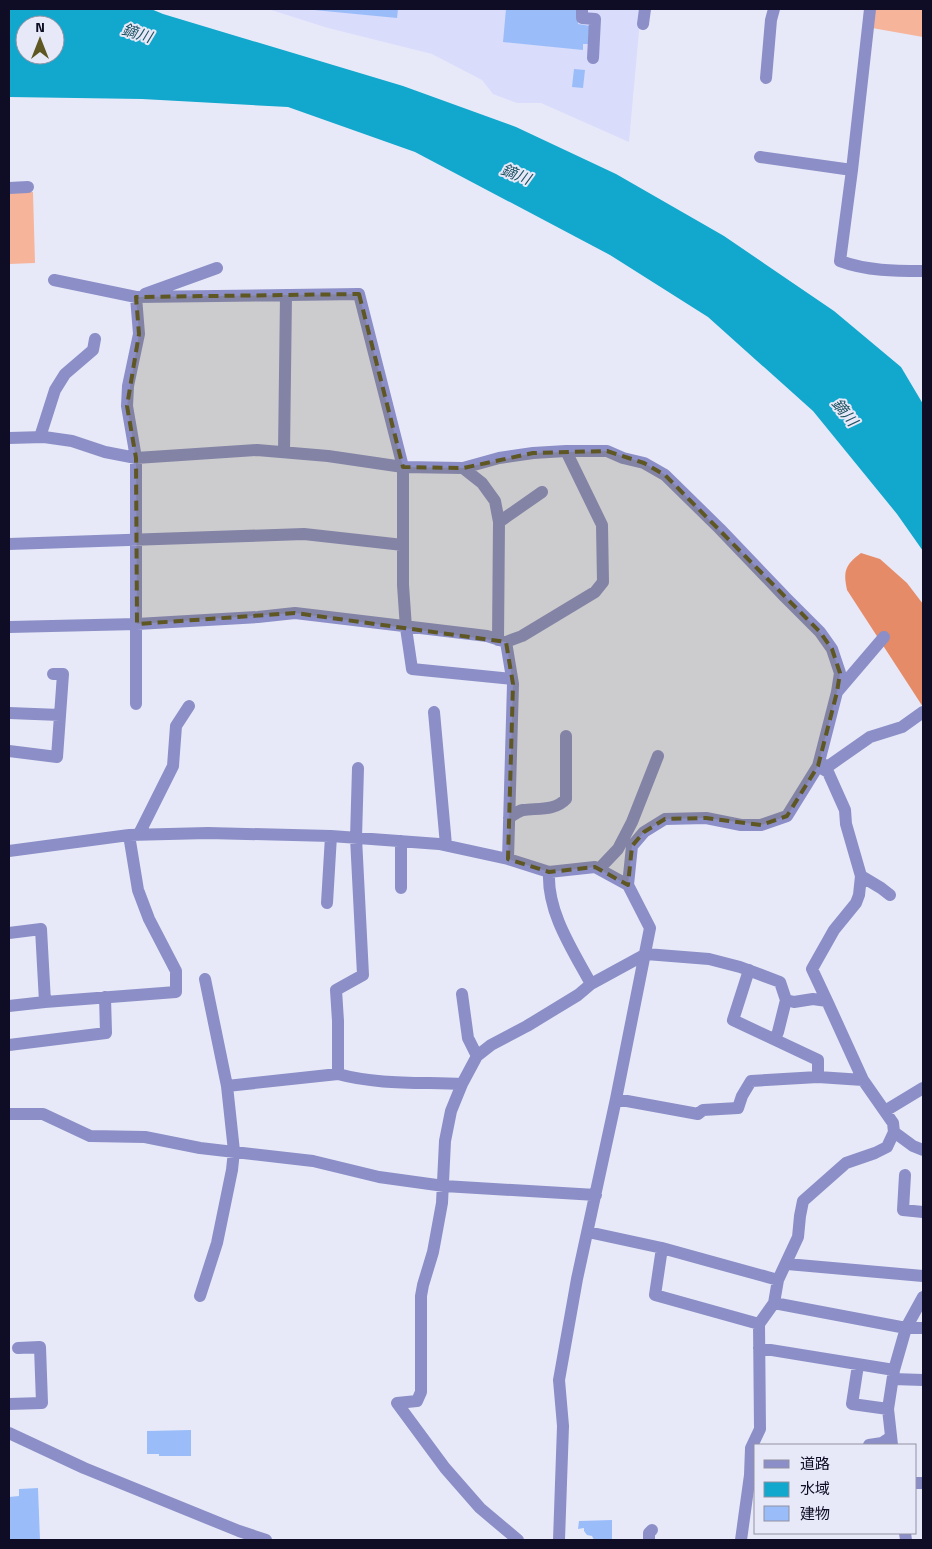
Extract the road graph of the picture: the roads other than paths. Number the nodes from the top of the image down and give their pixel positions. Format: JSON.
{"nodes":[{"id":1,"x":582,"y":9,"type":"edge"},
{"id":2,"x":645,"y":9,"type":"edge"},
{"id":3,"x":774,"y":9,"type":"edge"},
{"id":4,"x":870,"y":9,"type":"edge"},
{"id":5,"x":643,"y":24,"type":"dead end"},
{"id":6,"x":593,"y":58,"type":"dead end"},
{"id":7,"x":766,"y":78,"type":"dead end"},
{"id":8,"x":760,"y":157,"type":"dead end"},
{"id":9,"x":852,"y":170,"type":"junction"},
{"id":10,"x":9,"y":188,"type":"edge"},
{"id":11,"x":28,"y":188,"type":"dead end"},
{"id":12,"x":217,"y":268,"type":"dead end"},
{"id":13,"x":923,"y":271,"type":"edge"},
{"id":14,"x":54,"y":280,"type":"dead end"},
{"id":15,"x":286,"y":295,"type":"junction"},
{"id":16,"x":136,"y":297,"type":"junction"},
{"id":17,"x":95,"y":339,"type":"dead end"},
{"id":18,"x":40,"y":437,"type":"junction"},
{"id":19,"x":9,"y":438,"type":"edge"},
{"id":20,"x":566,"y":451,"type":"junction"},
{"id":21,"x":284,"y":452,"type":"junction"},
{"id":22,"x":136,"y":458,"type":"junction"},
{"id":23,"x":403,"y":466,"type":"junction"},
{"id":24,"x":463,"y":468,"type":"junction"},
{"id":25,"x":542,"y":492,"type":"dead end"},
{"id":26,"x":499,"y":522,"type":"junction"},
{"id":27,"x":136,"y":539,"type":"junction"},
{"id":28,"x":9,"y":544,"type":"edge"},
{"id":29,"x":403,"y":545,"type":"junction"},
{"id":30,"x":137,"y":624,"type":"junction"},
{"id":31,"x":9,"y":627,"type":"edge"},
{"id":32,"x":406,"y":628,"type":"junction"},
{"id":33,"x":884,"y":637,"type":"dead end"},
{"id":34,"x":502,"y":641,"type":"junction"},
{"id":35,"x":53,"y":674,"type":"dead end"},
{"id":36,"x":512,"y":679,"type":"junction"},
{"id":37,"x":837,"y":692,"type":"junction"},
{"id":38,"x":136,"y":704,"type":"dead end"},
{"id":39,"x":189,"y":706,"type":"dead end"},
{"id":40,"x":434,"y":712,"type":"dead end"},
{"id":41,"x":923,"y":712,"type":"edge"},
{"id":42,"x":9,"y":713,"type":"edge"},
{"id":43,"x":60,"y":715,"type":"junction"},
{"id":44,"x":566,"y":736,"type":"dead end"},
{"id":45,"x":9,"y":751,"type":"edge"},
{"id":46,"x":658,"y":756,"type":"dead end"},
{"id":47,"x":818,"y":766,"type":"junction"},
{"id":48,"x":358,"y":768,"type":"dead end"},
{"id":49,"x":509,"y":818,"type":"junction"},
{"id":50,"x":134,"y":834,"type":"junction"},
{"id":51,"x":331,"y":836,"type":"junction"},
{"id":52,"x":356,"y":838,"type":"junction"},
{"id":53,"x":401,"y":841,"type":"junction"},
{"id":54,"x":446,"y":845,"type":"junction"},
{"id":55,"x":9,"y":851,"type":"edge"},
{"id":56,"x":508,"y":859,"type":"junction"},
{"id":57,"x":599,"y":869,"type":"junction"},
{"id":58,"x":549,"y":872,"type":"junction"},
{"id":59,"x":861,"y":876,"type":"junction"},
{"id":60,"x":628,"y":885,"type":"junction"},
{"id":61,"x":401,"y":888,"type":"dead end"},
{"id":62,"x":890,"y":895,"type":"dead end"},
{"id":63,"x":327,"y":903,"type":"dead end"},
{"id":64,"x":9,"y":933,"type":"edge"},
{"id":65,"x":646,"y":954,"type":"junction"},
{"id":66,"x":748,"y":970,"type":"junction"},
{"id":67,"x":205,"y":980,"type":"dead end"},
{"id":68,"x":591,"y":984,"type":"junction"},
{"id":69,"x":462,"y":994,"type":"dead end"},
{"id":70,"x":104,"y":997,"type":"junction"},
{"id":71,"x":786,"y":1000,"type":"junction"},
{"id":72,"x":827,"y":1001,"type":"junction"},
{"id":73,"x":44,"y":1002,"type":"junction"},
{"id":74,"x":9,"y":1006,"type":"edge"},
{"id":75,"x":775,"y":1039,"type":"junction"},
{"id":76,"x":9,"y":1045,"type":"edge"},
{"id":77,"x":478,"y":1056,"type":"junction"},
{"id":78,"x":338,"y":1074,"type":"junction"},
{"id":79,"x":818,"y":1076,"type":"junction"},
{"id":80,"x":863,"y":1080,"type":"junction"},
{"id":81,"x":462,"y":1084,"type":"junction"},
{"id":82,"x":227,"y":1086,"type":"junction"},
{"id":83,"x":923,"y":1088,"type":"edge"},
{"id":84,"x":616,"y":1099,"type":"junction"},
{"id":85,"x":885,"y":1111,"type":"junction"},
{"id":86,"x":9,"y":1114,"type":"edge"},
{"id":87,"x":894,"y":1132,"type":"junction"},
{"id":88,"x":923,"y":1150,"type":"edge"},
{"id":89,"x":234,"y":1151,"type":"junction"},
{"id":90,"x":904,"y":1175,"type":"dead end"},
{"id":91,"x":444,"y":1186,"type":"junction"},
{"id":92,"x":596,"y":1195,"type":"junction"},
{"id":93,"x":923,"y":1212,"type":"edge"},
{"id":94,"x":588,"y":1232,"type":"junction"},
{"id":95,"x":662,"y":1248,"type":"junction"},
{"id":96,"x":787,"y":1264,"type":"junction"},
{"id":97,"x":923,"y":1276,"type":"edge"},
{"id":98,"x":778,"y":1280,"type":"junction"},
{"id":99,"x":200,"y":1296,"type":"dead end"},
{"id":100,"x":923,"y":1297,"type":"edge"},
{"id":101,"x":774,"y":1303,"type":"junction"},
{"id":102,"x":758,"y":1324,"type":"junction"},
{"id":103,"x":906,"y":1328,"type":"junction"},
{"id":104,"x":923,"y":1328,"type":"edge"},
{"id":105,"x":18,"y":1348,"type":"dead end"},
{"id":106,"x":759,"y":1348,"type":"junction"},
{"id":107,"x":858,"y":1365,"type":"junction"},
{"id":108,"x":893,"y":1375,"type":"junction"},
{"id":109,"x":923,"y":1380,"type":"edge"},
{"id":110,"x":9,"y":1404,"type":"edge"},
{"id":111,"x":888,"y":1409,"type":"junction"},
{"id":112,"x":9,"y":1433,"type":"edge"},
{"id":113,"x":892,"y":1441,"type":"edge"},
{"id":114,"x":876,"y":1444,"type":"edge"},
{"id":115,"x":237,"y":1536,"type":"edge"},
{"id":116,"x":266,"y":1540,"type":"edge"},
{"id":117,"x":518,"y":1540,"type":"edge"},
{"id":118,"x":559,"y":1540,"type":"edge"},
{"id":119,"x":741,"y":1540,"type":"edge"}],
"edges":[{"from":1,"to":6,"type":"street"},
{"from":2,"to":5,"type":"street"},
{"from":3,"to":7,"type":"street"},
{"from":4,"to":9,"type":"street"},
{"from":8,"to":9,"type":"street"},
{"from":9,"to":13,"type":"street"},
{"from":10,"to":11,"type":"street"},
{"from":12,"to":16,"type":"street"},
{"from":14,"to":16,"type":"street"},
{"from":15,"to":16,"type":"street"},
{"from":15,"to":21,"type":"street"},
{"from":15,"to":23,"type":"street"},
{"from":16,"to":22,"type":"street"},
{"from":17,"to":18,"type":"street"},
{"from":18,"to":19,"type":"street"},
{"from":18,"to":22,"type":"street"},
{"from":20,"to":24,"type":"street"},
{"from":20,"to":34,"type":"street"},
{"from":20,"to":37,"type":"street"},
{"from":21,"to":22,"type":"street"},
{"from":21,"to":23,"type":"street"},
{"from":22,"to":27,"type":"street"},
{"from":23,"to":24,"type":"street"},
{"from":23,"to":29,"type":"street"},
{"from":24,"to":26,"type":"street"},
{"from":25,"to":26,"type":"street"},
{"from":26,"to":34,"type":"street"},
{"from":27,"to":28,"type":"street"},
{"from":27,"to":29,"type":"street"},
{"from":27,"to":30,"type":"street"},
{"from":29,"to":32,"type":"street"},
{"from":30,"to":31,"type":"street"},
{"from":30,"to":32,"type":"street"},
{"from":30,"to":38,"type":"street"},
{"from":32,"to":34,"type":"street"},
{"from":32,"to":36,"type":"street"},
{"from":33,"to":37,"type":"street"},
{"from":34,"to":36,"type":"street"},
{"from":35,"to":43,"type":"street"},
{"from":36,"to":49,"type":"street"},
{"from":37,"to":47,"type":"street"},
{"from":39,"to":50,"type":"street"},
{"from":40,"to":54,"type":"street"},
{"from":41,"to":47,"type":"street"},
{"from":42,"to":43,"type":"street"},
{"from":43,"to":45,"type":"street"},
{"from":44,"to":49,"type":"street"},
{"from":46,"to":57,"type":"street"},
{"from":47,"to":59,"type":"street"},
{"from":47,"to":60,"type":"street"},
{"from":48,"to":52,"type":"street"},
{"from":49,"to":56,"type":"street"},
{"from":50,"to":51,"type":"street"},
{"from":50,"to":55,"type":"street"},
{"from":50,"to":70,"type":"street"},
{"from":51,"to":52,"type":"street"},
{"from":51,"to":63,"type":"street"},
{"from":52,"to":53,"type":"street"},
{"from":52,"to":78,"type":"street"},
{"from":53,"to":54,"type":"street"},
{"from":53,"to":61,"type":"street"},
{"from":54,"to":56,"type":"street"},
{"from":56,"to":58,"type":"street"},
{"from":57,"to":58,"type":"street"},
{"from":57,"to":60,"type":"street"},
{"from":58,"to":68,"type":"street"},
{"from":59,"to":62,"type":"street"},
{"from":59,"to":72,"type":"street"},
{"from":60,"to":65,"type":"street"},
{"from":64,"to":73,"type":"street"},
{"from":65,"to":66,"type":"street"},
{"from":65,"to":68,"type":"street"},
{"from":65,"to":84,"type":"street"},
{"from":66,"to":71,"type":"street"},
{"from":66,"to":75,"type":"street"},
{"from":67,"to":82,"type":"street"},
{"from":68,"to":77,"type":"street"},
{"from":69,"to":77,"type":"street"},
{"from":70,"to":73,"type":"street"},
{"from":70,"to":76,"type":"street"},
{"from":71,"to":72,"type":"street"},
{"from":71,"to":75,"type":"street"},
{"from":72,"to":80,"type":"street"},
{"from":73,"to":74,"type":"street"},
{"from":75,"to":79,"type":"street"},
{"from":77,"to":81,"type":"street"},
{"from":78,"to":81,"type":"street"},
{"from":78,"to":82,"type":"street"},
{"from":79,"to":80,"type":"street"},
{"from":79,"to":84,"type":"street"},
{"from":80,"to":85,"type":"street"},
{"from":81,"to":91,"type":"street"},
{"from":82,"to":89,"type":"street"},
{"from":83,"to":85,"type":"street"},
{"from":84,"to":92,"type":"street"},
{"from":85,"to":87,"type":"street"},
{"from":86,"to":89,"type":"street"},
{"from":87,"to":88,"type":"street"},
{"from":87,"to":96,"type":"street"},
{"from":89,"to":91,"type":"street"},
{"from":89,"to":99,"type":"street"},
{"from":90,"to":93,"type":"street"},
{"from":91,"to":92,"type":"street"},
{"from":91,"to":117,"type":"street"},
{"from":92,"to":94,"type":"street"},
{"from":94,"to":95,"type":"street"},
{"from":94,"to":118,"type":"street"},
{"from":95,"to":98,"type":"street"},
{"from":95,"to":102,"type":"street"},
{"from":96,"to":97,"type":"street"},
{"from":96,"to":98,"type":"street"},
{"from":98,"to":101,"type":"street"},
{"from":100,"to":103,"type":"street"},
{"from":101,"to":102,"type":"street"},
{"from":101,"to":103,"type":"street"},
{"from":102,"to":106,"type":"street"},
{"from":103,"to":104,"type":"street"},
{"from":103,"to":108,"type":"street"},
{"from":105,"to":110,"type":"street"},
{"from":106,"to":107,"type":"street"},
{"from":106,"to":119,"type":"street"},
{"from":107,"to":108,"type":"street"},
{"from":107,"to":111,"type":"street"},
{"from":108,"to":109,"type":"street"},
{"from":108,"to":111,"type":"street"},
{"from":111,"to":113,"type":"street"},
{"from":112,"to":115,"type":"street"},
{"from":113,"to":114,"type":"street"},
{"from":115,"to":116,"type":"street"}]}
